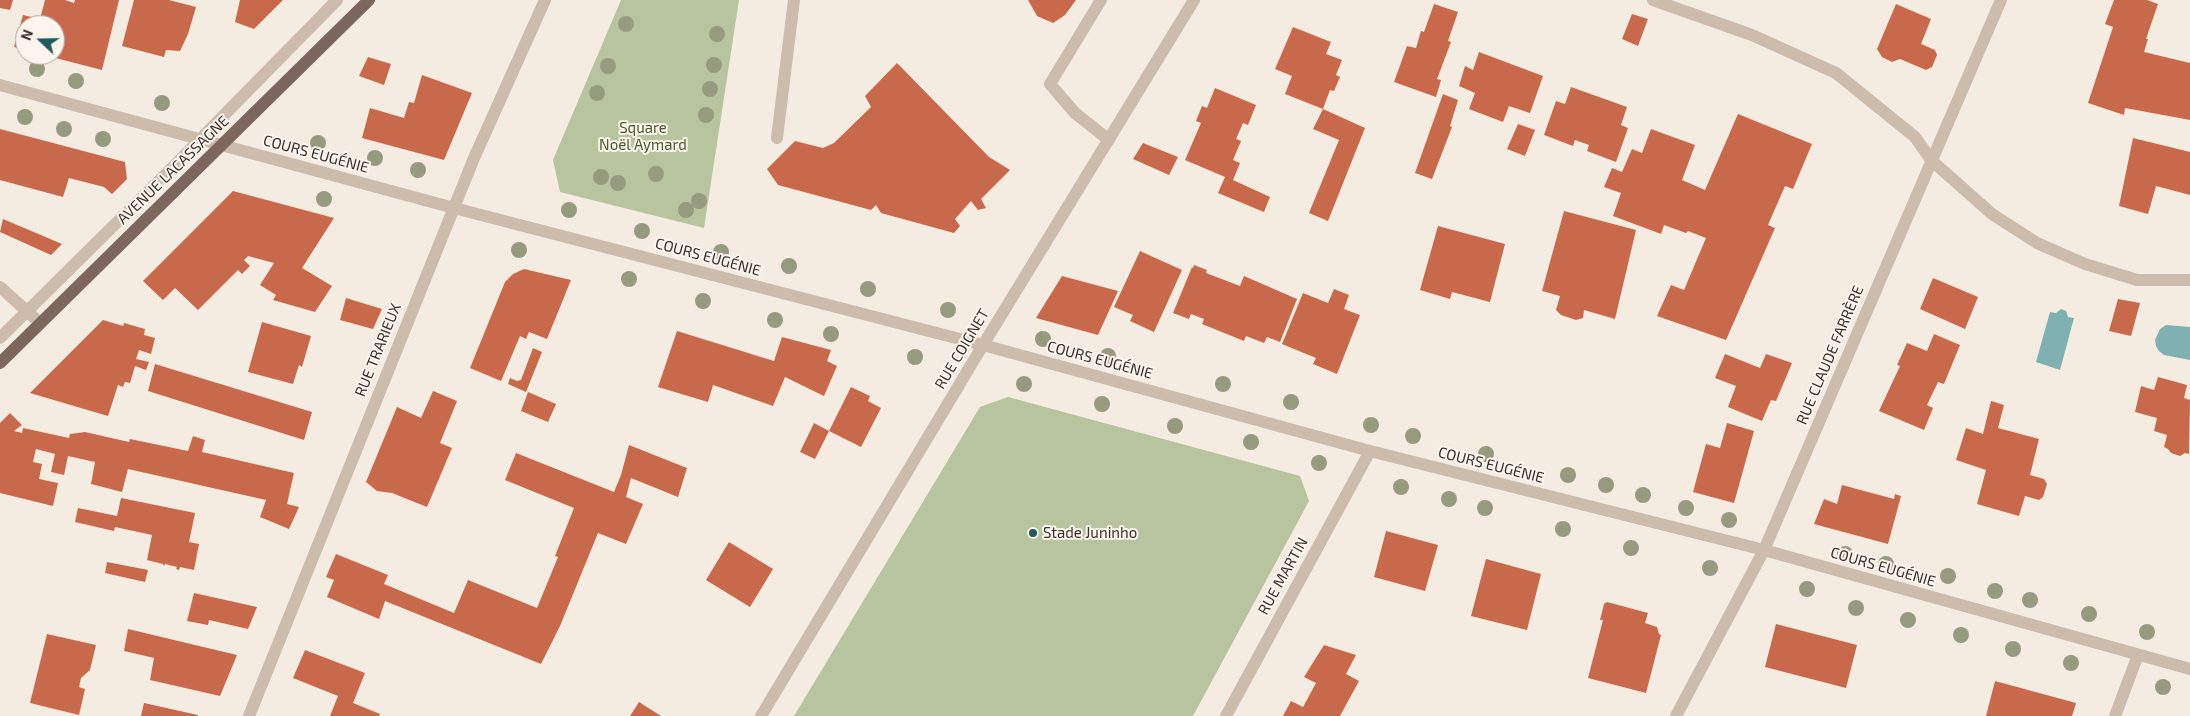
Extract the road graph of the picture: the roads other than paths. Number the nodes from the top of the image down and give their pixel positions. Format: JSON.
{"nodes":[{"id":1,"x":337,"y":0,"type":"edge"},
{"id":2,"x":369,"y":0,"type":"edge"},
{"id":3,"x":545,"y":0,"type":"edge"},
{"id":4,"x":794,"y":0,"type":"edge"},
{"id":5,"x":1101,"y":0,"type":"edge"},
{"id":6,"x":1194,"y":0,"type":"edge"},
{"id":7,"x":1653,"y":0,"type":"edge"},
{"id":8,"x":2001,"y":0,"type":"edge"},
{"id":9,"x":0,"y":86,"type":"edge"},
{"id":10,"x":777,"y":138,"type":"dead end"},
{"id":11,"x":201,"y":139,"type":"junction"},
{"id":12,"x":1109,"y":140,"type":"junction"},
{"id":13,"x":222,"y":146,"type":"junction"},
{"id":14,"x":1931,"y":160,"type":"junction"},
{"id":15,"x":454,"y":208,"type":"junction"},
{"id":16,"x":2190,"y":280,"type":"edge"},
{"id":17,"x":0,"y":287,"type":"edge"},
{"id":18,"x":27,"y":311,"type":"junction"},
{"id":19,"x":40,"y":323,"type":"junction"},
{"id":20,"x":0,"y":338,"type":"edge"},
{"id":21,"x":983,"y":345,"type":"junction"},
{"id":22,"x":0,"y":363,"type":"edge"},
{"id":23,"x":1370,"y":451,"type":"junction"},
{"id":24,"x":1764,"y":550,"type":"junction"},
{"id":25,"x":2138,"y":655,"type":"junction"},
{"id":26,"x":2190,"y":669,"type":"edge"},
{"id":27,"x":249,"y":716,"type":"edge"},
{"id":28,"x":761,"y":716,"type":"edge"},
{"id":29,"x":1226,"y":716,"type":"edge"},
{"id":30,"x":1676,"y":716,"type":"edge"},
{"id":31,"x":2115,"y":716,"type":"edge"}],
"edges":[{"from":1,"to":11,"type":"street","name":"AVENUE LACASSAGNE"},
{"from":2,"to":13,"type":"main road","name":"AVENUE LACASSAGNE"},
{"from":3,"to":15,"type":"street","name":"RUE TRARIEUX"},
{"from":4,"to":10,"type":"street"},
{"from":5,"to":12,"type":"street"},
{"from":6,"to":12,"type":"street","name":"RUE COIGNET"},
{"from":7,"to":14,"type":"street"},
{"from":8,"to":14,"type":"street","name":"RUE CLAUDE FARRÈRE"},
{"from":9,"to":11,"type":"street","name":"COURS EUGÉNIE"},
{"from":11,"to":13,"type":"street","name":"COURS EUGÉNIE"},
{"from":11,"to":18,"type":"street","name":"AVENUE LACASSAGNE"},
{"from":12,"to":21,"type":"street","name":"RUE COIGNET"},
{"from":13,"to":15,"type":"street","name":"COURS EUGÉNIE"},
{"from":13,"to":19,"type":"main road","name":"AVENUE LACASSAGNE"},
{"from":14,"to":16,"type":"street"},
{"from":14,"to":24,"type":"street","name":"RUE CLAUDE FARRÈRE"},
{"from":15,"to":21,"type":"street","name":"COURS EUGÉNIE"},
{"from":15,"to":27,"type":"street","name":"RUE TRARIEUX"},
{"from":17,"to":18,"type":"street"},
{"from":18,"to":19,"type":"street"},
{"from":18,"to":20,"type":"street","name":"AVENUE LACASSAGNE"},
{"from":19,"to":22,"type":"main road","name":"AVENUE LACASSAGNE"},
{"from":21,"to":23,"type":"street","name":"COURS EUGÉNIE"},
{"from":21,"to":28,"type":"street","name":"RUE COIGNET"},
{"from":23,"to":24,"type":"street","name":"COURS EUGÉNIE"},
{"from":23,"to":29,"type":"street","name":"RUE MARTIN"},
{"from":24,"to":25,"type":"street","name":"COURS EUGÉNIE"},
{"from":24,"to":30,"type":"street","name":"RUE CLAUDE FARRÈRE"},
{"from":25,"to":26,"type":"street","name":"COURS EUGÉNIE"},
{"from":25,"to":31,"type":"street"}]}
